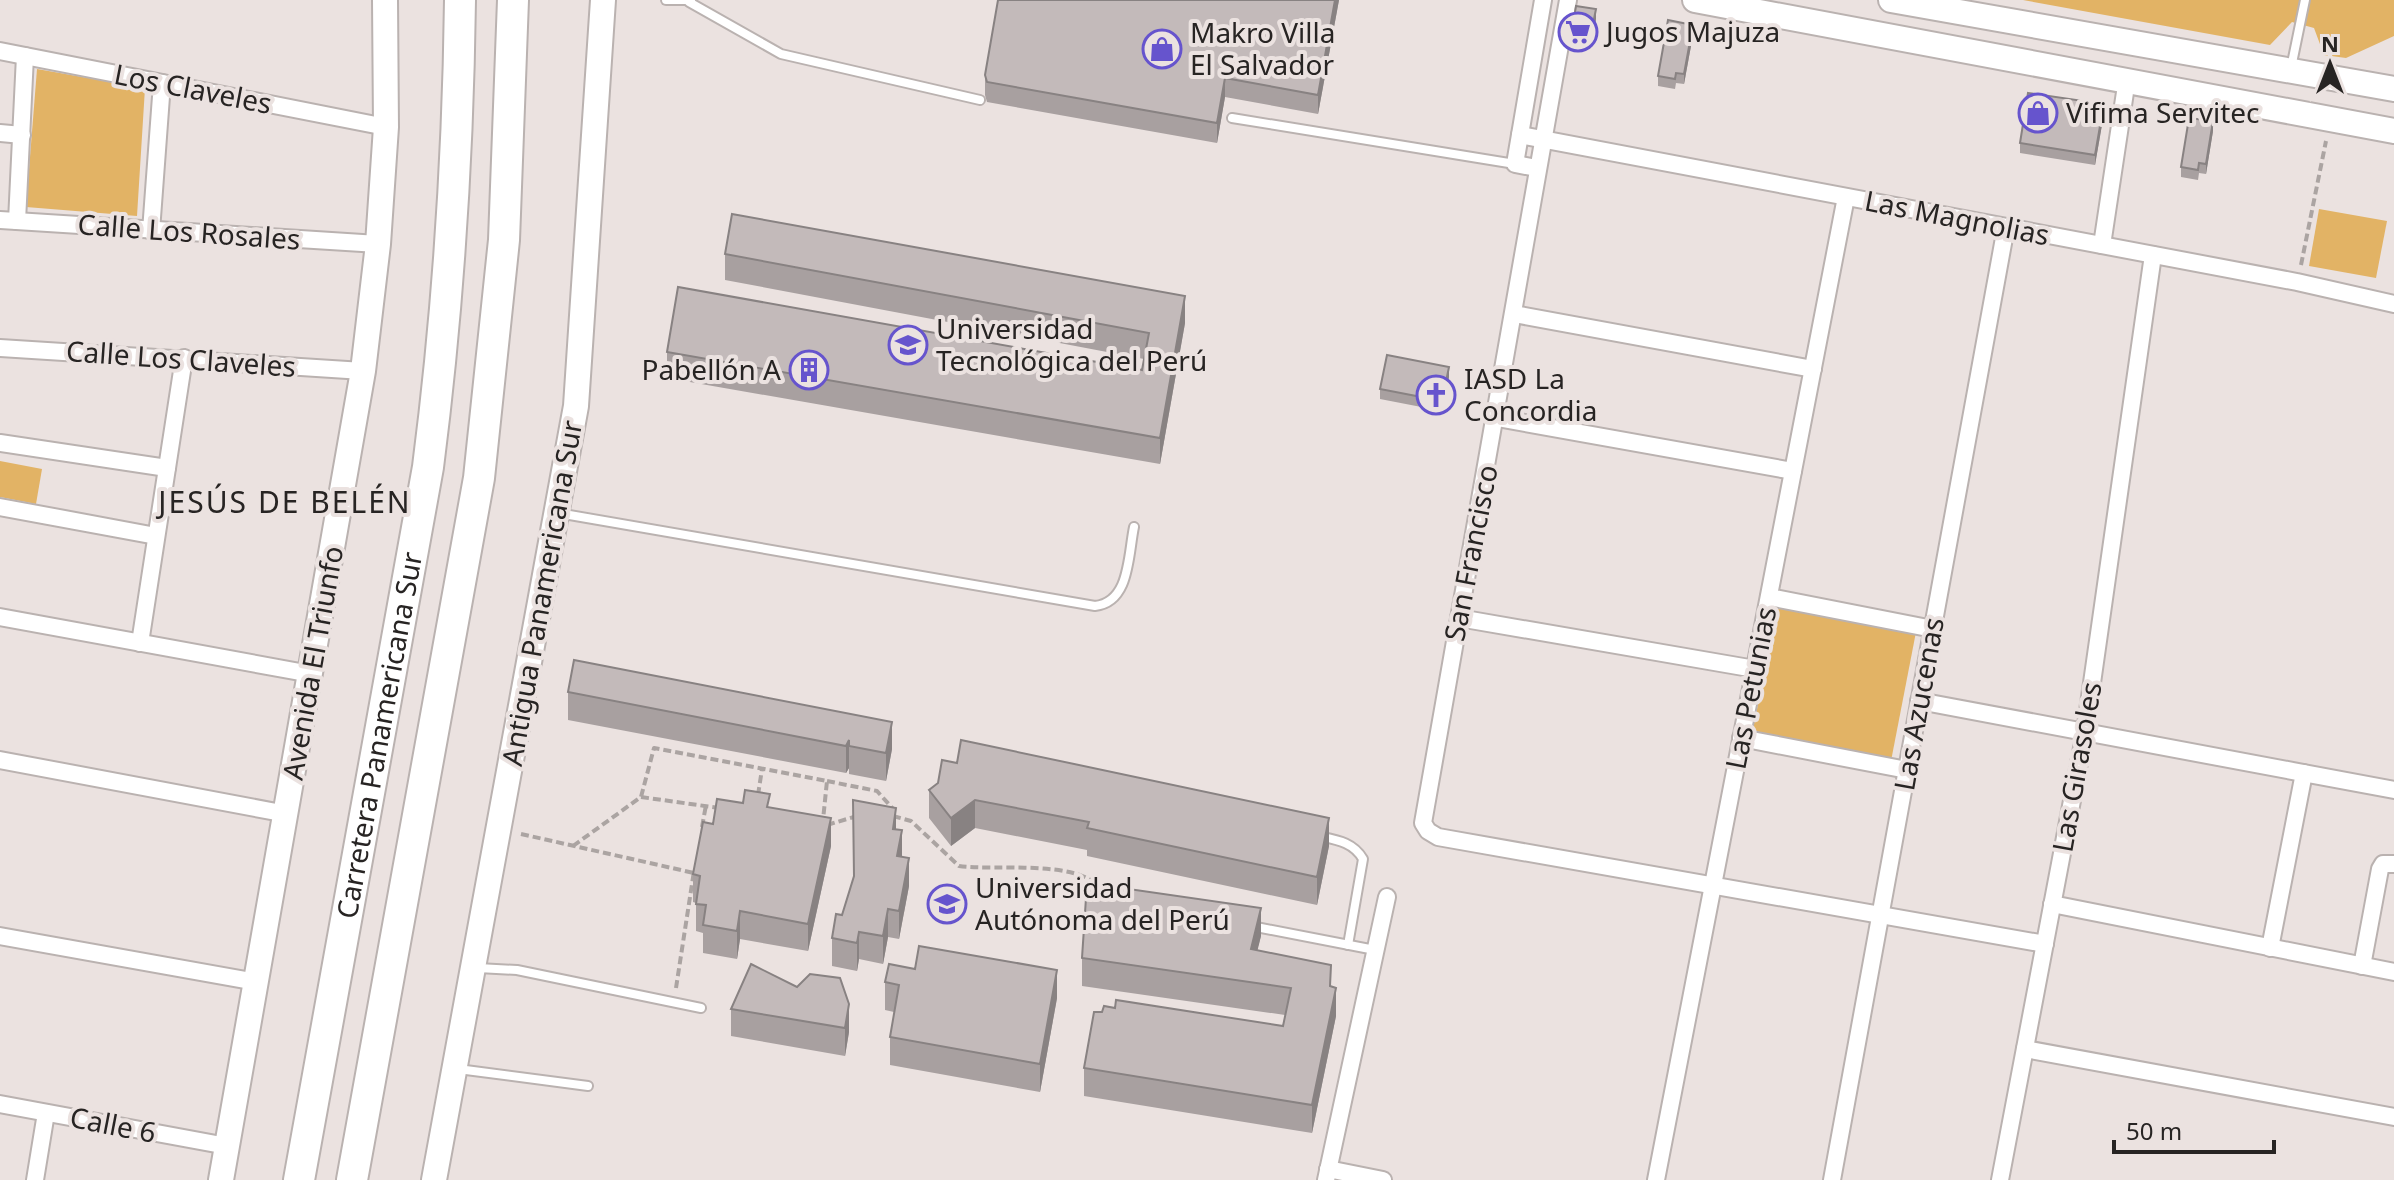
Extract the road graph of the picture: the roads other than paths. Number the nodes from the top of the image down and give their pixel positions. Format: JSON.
{"nodes":[{"id":1,"x":385,"y":0,"type":"edge"},
{"id":2,"x":460,"y":0,"type":"edge"},
{"id":3,"x":513,"y":0,"type":"edge"},
{"id":4,"x":603,"y":0,"type":"edge"},
{"id":5,"x":666,"y":0,"type":"edge"},
{"id":6,"x":1543,"y":0,"type":"edge"},
{"id":7,"x":1568,"y":0,"type":"edge"},
{"id":8,"x":1695,"y":0,"type":"edge"},
{"id":9,"x":1891,"y":0,"type":"edge"},
{"id":10,"x":2305,"y":0,"type":"edge"},
{"id":11,"x":690,"y":1,"type":"edge"},
{"id":12,"x":0,"y":51,"type":"edge"},
{"id":13,"x":25,"y":56,"type":"junction"},
{"id":14,"x":2290,"y":72,"type":"junction"},
{"id":15,"x":2127,"y":79,"type":"junction"},
{"id":16,"x":162,"y":83,"type":"junction"},
{"id":17,"x":2394,"y":89,"type":"edge"},
{"id":18,"x":980,"y":100,"type":"dead end"},
{"id":19,"x":1232,"y":118,"type":"dead end"},
{"id":20,"x":386,"y":127,"type":"junction"},
{"id":21,"x":2394,"y":131,"type":"edge"},
{"id":22,"x":0,"y":133,"type":"edge"},
{"id":23,"x":22,"y":135,"type":"junction"},
{"id":24,"x":1520,"y":135,"type":"junction"},
{"id":25,"x":1542,"y":139,"type":"junction"},
{"id":26,"x":1515,"y":164,"type":"junction"},
{"id":27,"x":1537,"y":168,"type":"junction"},
{"id":28,"x":1846,"y":197,"type":"junction"},
{"id":29,"x":8,"y":221,"type":"edge"},
{"id":30,"x":2006,"y":227,"type":"junction"},
{"id":31,"x":151,"y":231,"type":"junction"},
{"id":32,"x":378,"y":244,"type":"junction"},
{"id":33,"x":2102,"y":245,"type":"junction"},
{"id":34,"x":2153,"y":255,"type":"junction"},
{"id":35,"x":2394,"y":304,"type":"edge"},
{"id":36,"x":1514,"y":314,"type":"junction"},
{"id":37,"x":0,"y":348,"type":"edge"},
{"id":38,"x":184,"y":358,"type":"junction"},
{"id":39,"x":1813,"y":369,"type":"junction"},
{"id":40,"x":363,"y":371,"type":"junction"},
{"id":41,"x":1497,"y":418,"type":"junction"},
{"id":42,"x":0,"y":443,"type":"edge"},
{"id":43,"x":167,"y":468,"type":"junction"},
{"id":44,"x":1793,"y":471,"type":"junction"},
{"id":45,"x":0,"y":507,"type":"edge"},
{"id":46,"x":557,"y":513,"type":"junction"},
{"id":47,"x":1134,"y":527,"type":"dead end"},
{"id":48,"x":156,"y":536,"type":"junction"},
{"id":49,"x":1769,"y":597,"type":"junction"},
{"id":50,"x":0,"y":617,"type":"edge"},
{"id":51,"x":1459,"y":618,"type":"junction"},
{"id":52,"x":1933,"y":629,"type":"junction"},
{"id":53,"x":140,"y":643,"type":"junction"},
{"id":54,"x":1755,"y":669,"type":"junction"},
{"id":55,"x":311,"y":674,"type":"junction"},
{"id":56,"x":1919,"y":701,"type":"junction"},
{"id":57,"x":2085,"y":732,"type":"junction"},
{"id":58,"x":1741,"y":738,"type":"junction"},
{"id":59,"x":0,"y":760,"type":"edge"},
{"id":60,"x":1907,"y":770,"type":"junction"},
{"id":61,"x":2304,"y":773,"type":"junction"},
{"id":62,"x":2394,"y":790,"type":"edge"},
{"id":63,"x":287,"y":814,"type":"junction"},
{"id":64,"x":1314,"y":835,"type":"edge"},
{"id":65,"x":2394,"y":864,"type":"edge"},
{"id":66,"x":1713,"y":884,"type":"junction"},
{"id":67,"x":1387,"y":897,"type":"dead end"},
{"id":68,"x":2052,"y":904,"type":"junction"},
{"id":69,"x":1880,"y":914,"type":"junction"},
{"id":70,"x":1243,"y":924,"type":"edge"},
{"id":71,"x":0,"y":936,"type":"edge"},
{"id":72,"x":2045,"y":944,"type":"junction"},
{"id":73,"x":1348,"y":945,"type":"junction"},
{"id":74,"x":2270,"y":948,"type":"junction"},
{"id":75,"x":1376,"y":950,"type":"junction"},
{"id":76,"x":2362,"y":966,"type":"junction"},
{"id":77,"x":473,"y":968,"type":"junction"},
{"id":78,"x":2394,"y":972,"type":"edge"},
{"id":79,"x":256,"y":982,"type":"junction"},
{"id":80,"x":701,"y":1008,"type":"dead end"},
{"id":81,"x":2025,"y":1049,"type":"junction"},
{"id":82,"x":455,"y":1069,"type":"junction"},
{"id":83,"x":588,"y":1086,"type":"dead end"},
{"id":84,"x":0,"y":1104,"type":"edge"},
{"id":85,"x":46,"y":1113,"type":"junction"},
{"id":86,"x":2394,"y":1117,"type":"edge"},
{"id":87,"x":227,"y":1146,"type":"junction"},
{"id":88,"x":1327,"y":1175,"type":"edge"},
{"id":89,"x":35,"y":1180,"type":"edge"},
{"id":90,"x":221,"y":1180,"type":"edge"},
{"id":91,"x":299,"y":1180,"type":"edge"},
{"id":92,"x":352,"y":1180,"type":"edge"},
{"id":93,"x":434,"y":1180,"type":"edge"},
{"id":94,"x":1383,"y":1180,"type":"edge"},
{"id":95,"x":1656,"y":1180,"type":"edge"},
{"id":96,"x":1832,"y":1180,"type":"edge"},
{"id":97,"x":2000,"y":1180,"type":"edge"}],
"edges":[{"from":1,"to":20,"type":"main road","name":"Avenida El Triunfo"},
{"from":2,"to":91,"type":"highway","name":"Carretera Panamericana Sur"},
{"from":3,"to":92,"type":"highway","name":"Carretera Panamericana Sur"},
{"from":4,"to":46,"type":"main road","name":"Antigua Panamericana Sur"},
{"from":5,"to":11,"type":"lane"},
{"from":6,"to":24,"type":"street"},
{"from":7,"to":25,"type":"street","name":"San Francisco"},
{"from":8,"to":15,"type":"main road"},
{"from":9,"to":14,"type":"main road"},
{"from":10,"to":14,"type":"lane"},
{"from":11,"to":18,"type":"lane"},
{"from":12,"to":13,"type":"street","name":"Los Claveles"},
{"from":13,"to":16,"type":"street","name":"Los Claveles"},
{"from":13,"to":23,"type":"street"},
{"from":14,"to":17,"type":"main road"},
{"from":15,"to":21,"type":"main road"},
{"from":15,"to":33,"type":"street"},
{"from":16,"to":20,"type":"street","name":"Los Claveles"},
{"from":16,"to":31,"type":"street"},
{"from":19,"to":26,"type":"lane"},
{"from":20,"to":32,"type":"main road","name":"Avenida El Triunfo"},
{"from":22,"to":23,"type":"street"},
{"from":23,"to":29,"type":"street"},
{"from":24,"to":25,"type":"street","name":"Las Magnolias"},
{"from":24,"to":26,"type":"street"},
{"from":25,"to":27,"type":"street","name":"San Francisco"},
{"from":25,"to":28,"type":"street","name":"Las Magnolias"},
{"from":26,"to":27,"type":"street"},
{"from":27,"to":36,"type":"street","name":"San Francisco"},
{"from":28,"to":30,"type":"street","name":"Las Magnolias"},
{"from":28,"to":39,"type":"street","name":"Las Petunias"},
{"from":29,"to":31,"type":"street","name":"Calle Los Rosales"},
{"from":30,"to":33,"type":"street","name":"Las Magnolias"},
{"from":30,"to":52,"type":"street","name":"Las Azucenas"},
{"from":31,"to":32,"type":"street","name":"Calle Los Rosales"},
{"from":32,"to":40,"type":"main road","name":"Avenida El Triunfo"},
{"from":33,"to":34,"type":"street","name":"Las Magnolias"},
{"from":34,"to":35,"type":"street","name":"Las Magnolias"},
{"from":34,"to":57,"type":"street","name":"Las Girasoles"},
{"from":36,"to":39,"type":"street"},
{"from":36,"to":41,"type":"street","name":"San Francisco"},
{"from":37,"to":38,"type":"street","name":"Calle Los Claveles"},
{"from":38,"to":40,"type":"street","name":"Calle Los Claveles"},
{"from":38,"to":43,"type":"street"},
{"from":39,"to":44,"type":"street","name":"Las Petunias"},
{"from":40,"to":55,"type":"main road","name":"Avenida El Triunfo"},
{"from":41,"to":44,"type":"street"},
{"from":41,"to":51,"type":"street","name":"San Francisco"},
{"from":42,"to":43,"type":"street"},
{"from":43,"to":48,"type":"street"},
{"from":44,"to":49,"type":"street","name":"Las Petunias"},
{"from":45,"to":48,"type":"street"},
{"from":46,"to":47,"type":"lane"},
{"from":46,"to":77,"type":"main road","name":"Antigua Panamericana Sur"},
{"from":48,"to":53,"type":"street"},
{"from":49,"to":52,"type":"street"},
{"from":49,"to":54,"type":"street","name":"Las Petunias"},
{"from":50,"to":53,"type":"street"},
{"from":51,"to":54,"type":"street"},
{"from":51,"to":66,"type":"street","name":"San Francisco"},
{"from":52,"to":56,"type":"street","name":"Las Azucenas"},
{"from":53,"to":55,"type":"street"},
{"from":54,"to":58,"type":"street","name":"Las Petunias"},
{"from":55,"to":63,"type":"main road","name":"Avenida El Triunfo"},
{"from":56,"to":57,"type":"street"},
{"from":56,"to":60,"type":"street","name":"Las Azucenas"},
{"from":57,"to":61,"type":"street"},
{"from":57,"to":68,"type":"street","name":"Las Girasoles"},
{"from":58,"to":60,"type":"street"},
{"from":58,"to":66,"type":"street","name":"Las Petunias"},
{"from":59,"to":63,"type":"street"},
{"from":60,"to":69,"type":"street","name":"Las Azucenas"},
{"from":61,"to":62,"type":"street"},
{"from":61,"to":74,"type":"street"},
{"from":63,"to":79,"type":"main road","name":"Avenida El Triunfo"},
{"from":64,"to":73,"type":"lane"},
{"from":65,"to":76,"type":"street"},
{"from":66,"to":69,"type":"street"},
{"from":66,"to":95,"type":"street","name":"Las Petunias"},
{"from":67,"to":75,"type":"street"},
{"from":68,"to":72,"type":"street","name":"Las Girasoles"},
{"from":68,"to":74,"type":"street"},
{"from":69,"to":72,"type":"street"},
{"from":69,"to":96,"type":"street","name":"Las Azucenas"},
{"from":70,"to":73,"type":"lane"},
{"from":71,"to":79,"type":"street"},
{"from":72,"to":81,"type":"street","name":"Las Girasoles"},
{"from":73,"to":75,"type":"lane"},
{"from":74,"to":76,"type":"street"},
{"from":75,"to":88,"type":"street"},
{"from":76,"to":78,"type":"street"},
{"from":77,"to":80,"type":"lane"},
{"from":77,"to":82,"type":"main road","name":"Antigua Panamericana Sur"},
{"from":79,"to":87,"type":"main road","name":"Avenida El Triunfo"},
{"from":81,"to":86,"type":"street"},
{"from":81,"to":97,"type":"street","name":"Las Girasoles"},
{"from":82,"to":83,"type":"lane"},
{"from":82,"to":93,"type":"main road","name":"Antigua Panamericana Sur"},
{"from":84,"to":85,"type":"street","name":"Calle 6"},
{"from":85,"to":87,"type":"street","name":"Calle 6"},
{"from":85,"to":89,"type":"street"},
{"from":87,"to":90,"type":"main road","name":"Avenida El Triunfo"},
{"from":88,"to":94,"type":"street"}]}
